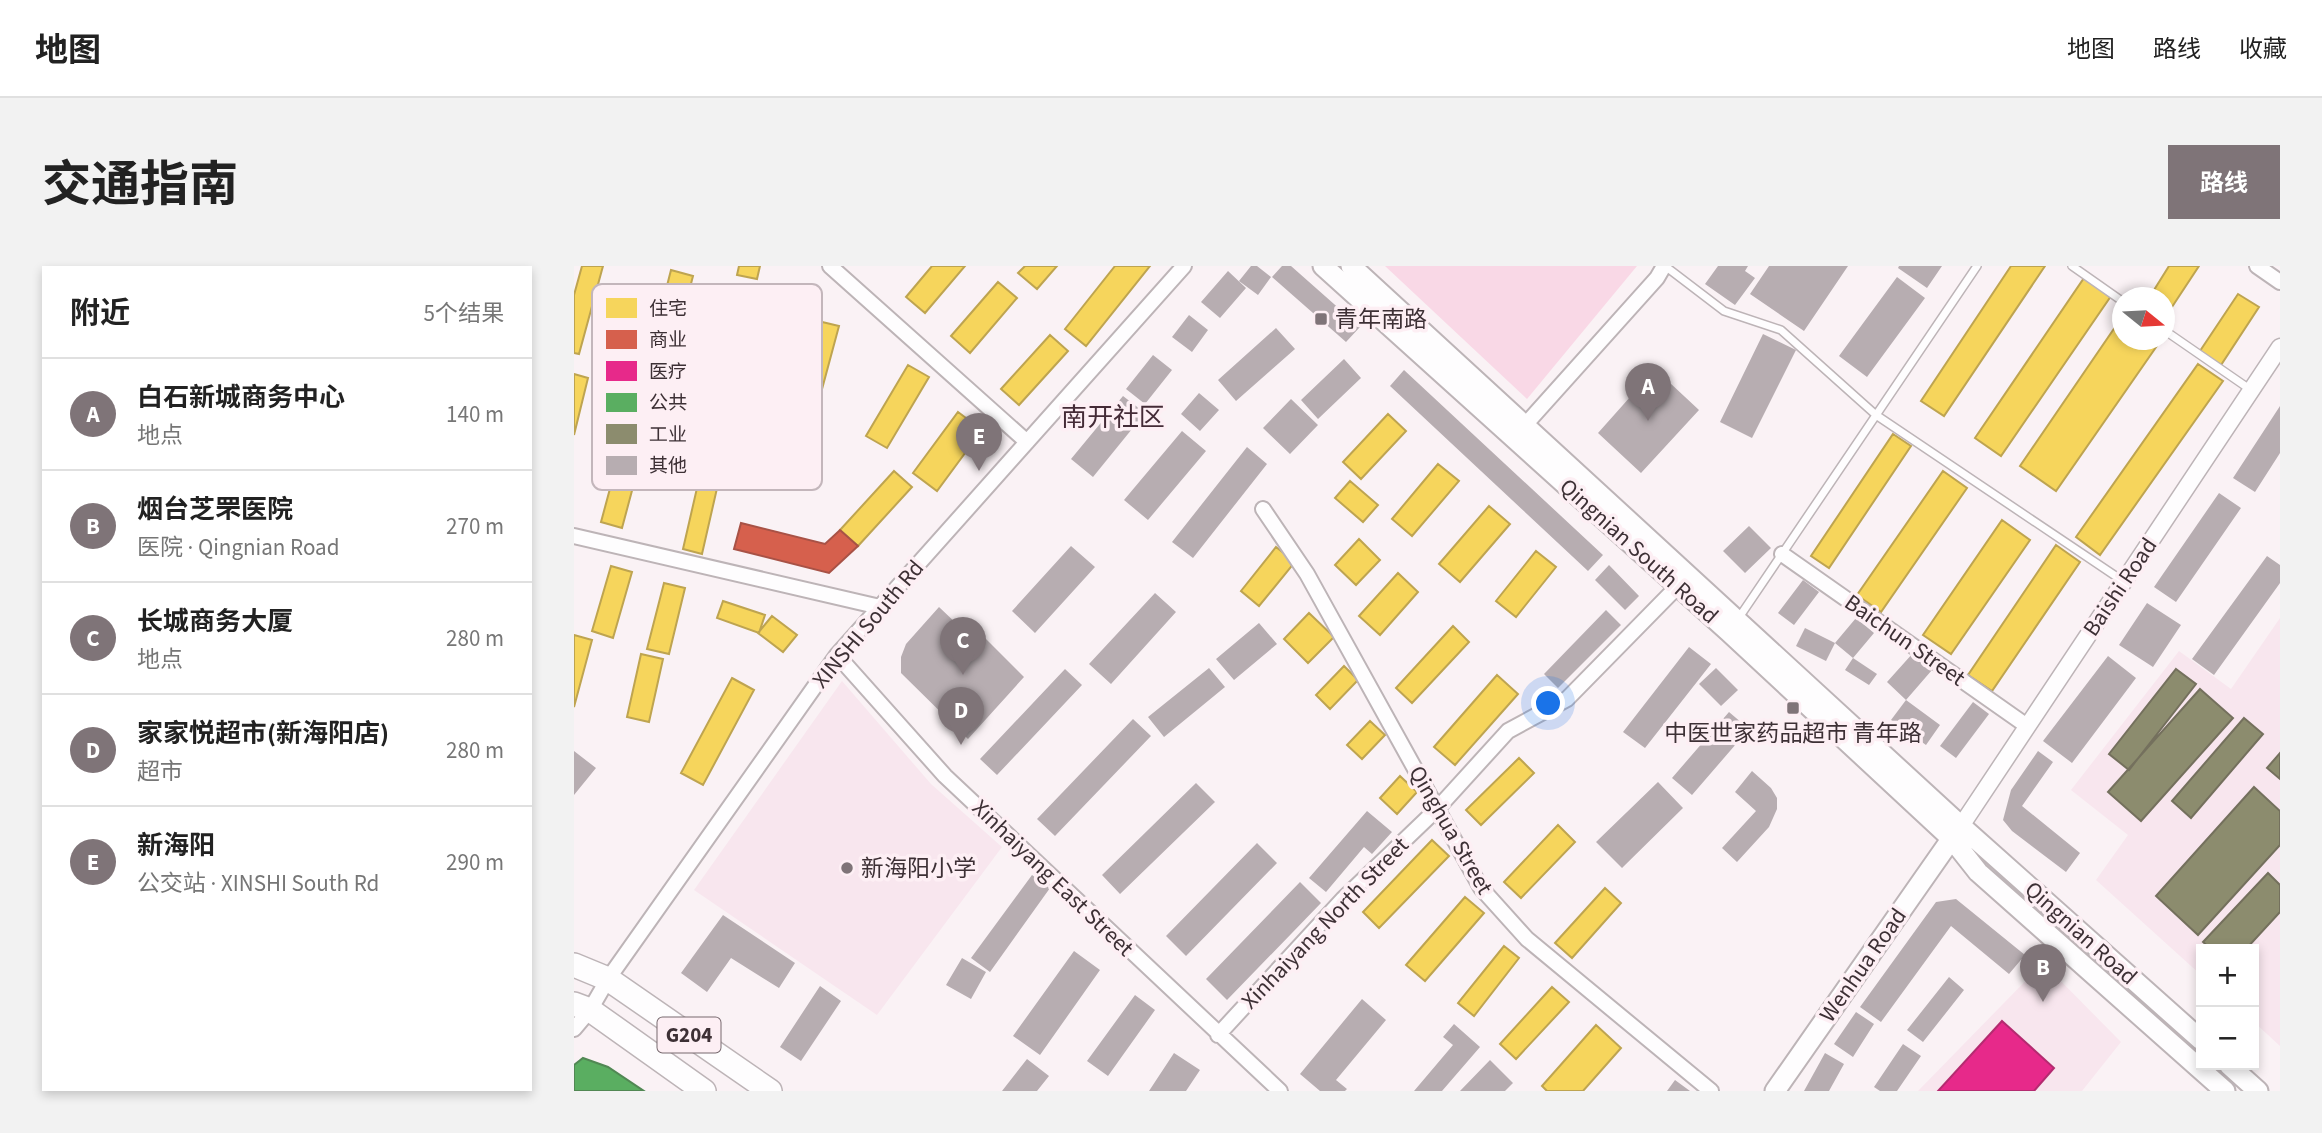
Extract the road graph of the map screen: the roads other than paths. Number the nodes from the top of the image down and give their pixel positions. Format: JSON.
{"nodes":[{"id":1,"x":830,"y":266,"type":"edge"},
{"id":2,"x":1184,"y":266,"type":"edge"},
{"id":3,"x":1323,"y":266,"type":"edge"},
{"id":4,"x":1351,"y":266,"type":"edge"},
{"id":5,"x":1665,"y":266,"type":"edge"},
{"id":6,"x":1977,"y":266,"type":"edge"},
{"id":7,"x":2072,"y":266,"type":"edge"},
{"id":8,"x":2257,"y":266,"type":"edge"},
{"id":9,"x":2280,"y":282,"type":"edge"},
{"id":10,"x":2112,"y":293,"type":"edge"},
{"id":11,"x":2175,"y":337,"type":"edge"},
{"id":12,"x":2280,"y":347,"type":"edge"},
{"id":13,"x":2252,"y":390,"type":"junction"},
{"id":14,"x":1876,"y":415,"type":"junction"},
{"id":15,"x":1525,"y":425,"type":"junction"},
{"id":16,"x":1027,"y":442,"type":"junction"},
{"id":17,"x":1263,"y":509,"type":"dead end"},
{"id":18,"x":574,"y":536,"type":"edge"},
{"id":19,"x":1782,"y":554,"type":"junction"},
{"id":20,"x":2124,"y":581,"type":"junction"},
{"id":21,"x":1678,"y":586,"type":"junction"},
{"id":22,"x":880,"y":607,"type":"junction"},
{"id":23,"x":1733,"y":626,"type":"junction"},
{"id":24,"x":836,"y":655,"type":"junction"},
{"id":25,"x":2028,"y":726,"type":"junction"},
{"id":26,"x":1437,"y":809,"type":"junction"},
{"id":27,"x":1956,"y":832,"type":"junction"},
{"id":28,"x":574,"y":965,"type":"edge"},
{"id":29,"x":608,"y":979,"type":"junction"},
{"id":30,"x":582,"y":1007,"type":"edge"},
{"id":31,"x":574,"y":1029,"type":"edge"},
{"id":32,"x":1218,"y":1035,"type":"junction"},
{"id":33,"x":2196,"y":1036,"type":"edge"},
{"id":34,"x":2235,"y":1070,"type":"edge"},
{"id":35,"x":704,"y":1091,"type":"edge"},
{"id":36,"x":770,"y":1091,"type":"edge"},
{"id":37,"x":1280,"y":1091,"type":"edge"},
{"id":38,"x":1711,"y":1091,"type":"edge"},
{"id":39,"x":1775,"y":1091,"type":"edge"},
{"id":40,"x":2224,"y":1091,"type":"edge"},
{"id":41,"x":2258,"y":1091,"type":"edge"}],
"edges":[{"from":1,"to":16,"type":"street"},
{"from":2,"to":16,"type":"street","name":"XINSHI South Rd"},
{"from":3,"to":21,"type":"main road","name":"Qingnian South Road"},
{"from":4,"to":15,"type":"main road","name":"Qingnian South Road"},
{"from":5,"to":14,"type":"lane"},
{"from":5,"to":15,"type":"street"},
{"from":6,"to":14,"type":"lane"},
{"from":7,"to":10,"type":"lane"},
{"from":8,"to":9,"type":"street"},
{"from":11,"to":13,"type":"lane"},
{"from":12,"to":13,"type":"street","name":"Baishi Road"},
{"from":13,"to":20,"type":"street","name":"Baishi Road"},
{"from":14,"to":19,"type":"lane"},
{"from":14,"to":20,"type":"lane"},
{"from":15,"to":23,"type":"main road","name":"Qingnian South Road"},
{"from":16,"to":22,"type":"street","name":"XINSHI South Rd"},
{"from":17,"to":26,"type":"street","name":"Qinghua Street"},
{"from":18,"to":22,"type":"street"},
{"from":19,"to":23,"type":"lane"},
{"from":19,"to":25,"type":"street","name":"Baichun Street"},
{"from":20,"to":25,"type":"street","name":"Baishi Road"},
{"from":21,"to":23,"type":"main road","name":"Qingnian South Road"},
{"from":21,"to":26,"type":"street","name":"Xinhaiyang North Street"},
{"from":22,"to":24,"type":"street","name":"XINSHI South Rd"},
{"from":23,"to":27,"type":"main road","name":"Qingnian South Road"},
{"from":24,"to":29,"type":"street","name":"XINSHI South Rd"},
{"from":24,"to":32,"type":"street","name":"Xinhaiyang East Street"},
{"from":25,"to":27,"type":"street","name":"Baishi Road"},
{"from":26,"to":32,"type":"street","name":"Xinhaiyang North Street"},
{"from":26,"to":38,"type":"street","name":"Qinghua Street"},
{"from":27,"to":33,"type":"main road","name":"Qingnian Road"},
{"from":27,"to":39,"type":"main road","name":"Wenhua Road"},
{"from":27,"to":40,"type":"main road","name":"Qingnian Road"},
{"from":28,"to":29,"type":"highway","number":"G204"},
{"from":29,"to":30,"type":"street","name":"XINSHI South Rd"},
{"from":29,"to":36,"type":"highway","number":"G204"},
{"from":30,"to":31,"type":"street","name":"XINSHI South Rd"},
{"from":30,"to":35,"type":"highway","number":"G204"},
{"from":32,"to":37,"type":"street","name":"Xinhaiyang East Street"},
{"from":34,"to":41,"type":"main road"}]}
